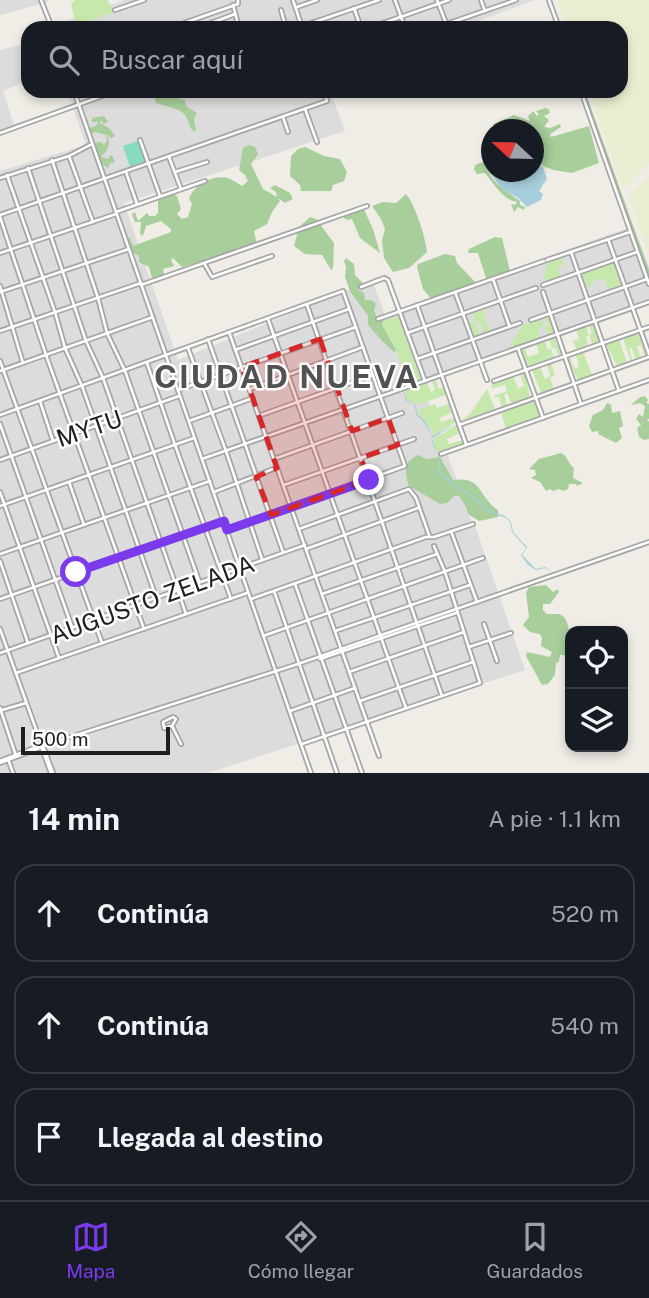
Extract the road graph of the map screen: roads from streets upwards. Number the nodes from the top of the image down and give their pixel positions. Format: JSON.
{"nodes":[{"id":1,"x":41,"y":0,"type":"edge"},
{"id":2,"x":144,"y":0,"type":"edge"},
{"id":3,"x":238,"y":0,"type":"edge"},
{"id":4,"x":293,"y":0,"type":"edge"},
{"id":5,"x":317,"y":0,"type":"edge"},
{"id":6,"x":363,"y":0,"type":"edge"},
{"id":7,"x":379,"y":0,"type":"edge"},
{"id":8,"x":395,"y":0,"type":"edge"},
{"id":9,"x":449,"y":0,"type":"edge"},
{"id":10,"x":481,"y":0,"type":"edge"},
{"id":11,"x":516,"y":0,"type":"edge"},
{"id":12,"x":549,"y":0,"type":"edge"},
{"id":13,"x":438,"y":2,"type":"edge"},
{"id":14,"x":233,"y":5,"type":"junction"},
{"id":15,"x":365,"y":5,"type":"junction"},
{"id":16,"x":296,"y":8,"type":"junction"},
{"id":17,"x":354,"y":8,"type":"junction"},
{"id":18,"x":115,"y":10,"type":"dead end"},
{"id":19,"x":281,"y":10,"type":"dead end"},
{"id":20,"x":485,"y":11,"type":"junction"},
{"id":21,"x":235,"y":14,"type":"junction"},
{"id":22,"x":401,"y":17,"type":"junction"},
{"id":23,"x":49,"y":21,"type":"edge"},
{"id":24,"x":189,"y":21,"type":"edge"},
{"id":25,"x":217,"y":21,"type":"edge"},
{"id":26,"x":237,"y":21,"type":"edge"},
{"id":27,"x":284,"y":21,"type":"edge"},
{"id":28,"x":300,"y":21,"type":"edge"},
{"id":29,"x":319,"y":21,"type":"edge"},
{"id":30,"x":359,"y":21,"type":"edge"},
{"id":31,"x":389,"y":21,"type":"edge"},
{"id":32,"x":402,"y":21,"type":"edge"},
{"id":33,"x":445,"y":21,"type":"edge"},
{"id":34,"x":455,"y":21,"type":"edge"},
{"id":35,"x":556,"y":21,"type":"edge"},
{"id":36,"x":76,"y":98,"type":"edge"},
{"id":37,"x":96,"y":98,"type":"edge"},
{"id":38,"x":326,"y":98,"type":"edge"},
{"id":39,"x":583,"y":98,"type":"edge"},
{"id":40,"x":79,"y":105,"type":"junction"},
{"id":41,"x":305,"y":109,"type":"junction"},
{"id":42,"x":283,"y":117,"type":"junction"},
{"id":43,"x":288,"y":132,"type":"dead end"},
{"id":44,"x":0,"y":133,"type":"edge"},
{"id":45,"x":140,"y":139,"type":"dead end"},
{"id":46,"x":317,"y":142,"type":"dead end"},
{"id":47,"x":92,"y":144,"type":"junction"},
{"id":48,"x":69,"y":156,"type":"junction"},
{"id":49,"x":169,"y":156,"type":"junction"},
{"id":50,"x":52,"y":160,"type":"junction"},
{"id":51,"x":207,"y":162,"type":"dead end"},
{"id":52,"x":149,"y":164,"type":"junction"},
{"id":53,"x":29,"y":168,"type":"junction"},
{"id":54,"x":126,"y":172,"type":"junction"},
{"id":55,"x":175,"y":172,"type":"junction"},
{"id":56,"x":7,"y":175,"type":"junction"},
{"id":57,"x":0,"y":178,"type":"edge"},
{"id":58,"x":104,"y":179,"type":"junction"},
{"id":59,"x":205,"y":181,"type":"dead end"},
{"id":60,"x":82,"y":187,"type":"junction"},
{"id":61,"x":181,"y":189,"type":"junction"},
{"id":62,"x":63,"y":194,"type":"junction"},
{"id":63,"x":160,"y":196,"type":"junction"},
{"id":64,"x":40,"y":201,"type":"junction"},
{"id":65,"x":137,"y":204,"type":"junction"},
{"id":66,"x":367,"y":206,"type":"dead end"},
{"id":67,"x":20,"y":208,"type":"junction"},
{"id":68,"x":116,"y":213,"type":"junction"},
{"id":69,"x":0,"y":216,"type":"edge"},
{"id":70,"x":93,"y":222,"type":"junction"},
{"id":71,"x":75,"y":228,"type":"junction"},
{"id":72,"x":630,"y":232,"type":"junction"},
{"id":73,"x":52,"y":236,"type":"junction"},
{"id":74,"x":608,"y":239,"type":"junction"},
{"id":75,"x":32,"y":243,"type":"junction"},
{"id":76,"x":11,"y":249,"type":"junction"},
{"id":77,"x":129,"y":249,"type":"junction"},
{"id":78,"x":571,"y":252,"type":"junction"},
{"id":79,"x":637,"y":252,"type":"junction"},
{"id":80,"x":0,"y":253,"type":"edge"},
{"id":81,"x":272,"y":256,"type":"dead end"},
{"id":82,"x":615,"y":260,"type":"junction"},
{"id":83,"x":86,"y":263,"type":"junction"},
{"id":84,"x":204,"y":263,"type":"junction"},
{"id":85,"x":64,"y":271,"type":"junction"},
{"id":86,"x":578,"y":273,"type":"junction"},
{"id":87,"x":43,"y":278,"type":"junction"},
{"id":88,"x":493,"y":279,"type":"junction"},
{"id":89,"x":647,"y":279,"type":"junction"},
{"id":90,"x":23,"y":284,"type":"junction"},
{"id":91,"x":141,"y":284,"type":"junction"},
{"id":92,"x":649,"y":284,"type":"edge"},
{"id":93,"x":543,"y":285,"type":"dead end"},
{"id":94,"x":0,"y":286,"type":"edge"},
{"id":95,"x":361,"y":286,"type":"dead end"},
{"id":96,"x":625,"y":286,"type":"junction"},
{"id":97,"x":536,"y":288,"type":"dead end"},
{"id":98,"x":1,"y":292,"type":"edge"},
{"id":99,"x":455,"y":292,"type":"junction"},
{"id":100,"x":543,"y":292,"type":"dead end"},
{"id":101,"x":98,"y":298,"type":"junction"},
{"id":102,"x":500,"y":300,"type":"junction"},
{"id":103,"x":587,"y":300,"type":"junction"},
{"id":104,"x":649,"y":302,"type":"edge"},
{"id":105,"x":76,"y":305,"type":"junction"},
{"id":106,"x":307,"y":305,"type":"junction"},
{"id":107,"x":417,"y":305,"type":"junction"},
{"id":108,"x":632,"y":308,"type":"junction"},
{"id":109,"x":349,"y":309,"type":"junction"},
{"id":110,"x":399,"y":311,"type":"junction"},
{"id":111,"x":55,"y":312,"type":"junction"},
{"id":112,"x":462,"y":313,"type":"junction"},
{"id":113,"x":550,"y":313,"type":"junction"},
{"id":114,"x":153,"y":317,"type":"junction"},
{"id":115,"x":268,"y":318,"type":"junction"},
{"id":116,"x":378,"y":318,"type":"dead end"},
{"id":117,"x":36,"y":319,"type":"junction"},
{"id":118,"x":531,"y":320,"type":"dead end"},
{"id":119,"x":595,"y":321,"type":"junction"},
{"id":120,"x":313,"y":322,"type":"junction"},
{"id":121,"x":520,"y":323,"type":"dead end"},
{"id":122,"x":14,"y":326,"type":"junction"},
{"id":123,"x":356,"y":327,"type":"junction"},
{"id":124,"x":425,"y":327,"type":"junction"},
{"id":125,"x":510,"y":327,"type":"junction"},
{"id":126,"x":649,"y":327,"type":"edge"},
{"id":127,"x":640,"y":330,"type":"junction"},
{"id":128,"x":0,"y":331,"type":"edge"},
{"id":129,"x":229,"y":332,"type":"junction"},
{"id":130,"x":107,"y":333,"type":"junction"},
{"id":131,"x":407,"y":333,"type":"junction"},
{"id":132,"x":557,"y":334,"type":"junction"},
{"id":133,"x":274,"y":336,"type":"junction"},
{"id":134,"x":208,"y":339,"type":"junction"},
{"id":135,"x":320,"y":339,"type":"junction"},
{"id":136,"x":472,"y":340,"type":"junction"},
{"id":137,"x":86,"y":341,"type":"junction"},
{"id":138,"x":603,"y":343,"type":"junction"},
{"id":139,"x":187,"y":347,"type":"junction"},
{"id":140,"x":363,"y":347,"type":"junction"},
{"id":141,"x":65,"y":348,"type":"junction"},
{"id":142,"x":518,"y":348,"type":"junction"},
{"id":143,"x":235,"y":350,"type":"junction"},
{"id":144,"x":281,"y":353,"type":"junction"},
{"id":145,"x":434,"y":353,"type":"junction"},
{"id":146,"x":46,"y":355,"type":"junction"},
{"id":147,"x":166,"y":356,"type":"junction"},
{"id":148,"x":565,"y":356,"type":"junction"},
{"id":149,"x":649,"y":356,"type":"edge"},
{"id":150,"x":417,"y":359,"type":"junction"},
{"id":151,"x":327,"y":360,"type":"junction"},
{"id":152,"x":0,"y":362,"type":"edge"},
{"id":153,"x":480,"y":362,"type":"junction"},
{"id":154,"x":23,"y":363,"type":"junction"},
{"id":155,"x":147,"y":363,"type":"junction"},
{"id":156,"x":242,"y":367,"type":"junction"},
{"id":157,"x":1,"y":370,"type":"edge"},
{"id":158,"x":526,"y":370,"type":"junction"},
{"id":159,"x":612,"y":370,"type":"junction"},
{"id":160,"x":125,"y":371,"type":"junction"},
{"id":161,"x":289,"y":374,"type":"junction"},
{"id":162,"x":222,"y":375,"type":"junction"},
{"id":163,"x":373,"y":375,"type":"junction"},
{"id":164,"x":442,"y":375,"type":"junction"},
{"id":165,"x":103,"y":378,"type":"junction"},
{"id":166,"x":487,"y":380,"type":"dead end"},
{"id":167,"x":649,"y":380,"type":"edge"},
{"id":168,"x":425,"y":381,"type":"junction"},
{"id":169,"x":494,"y":381,"type":"dead end"},
{"id":170,"x":201,"y":382,"type":"junction"},
{"id":171,"x":574,"y":384,"type":"junction"},
{"id":172,"x":82,"y":386,"type":"junction"},
{"id":173,"x":337,"y":387,"type":"junction"},
{"id":174,"x":250,"y":389,"type":"junction"},
{"id":175,"x":178,"y":390,"type":"junction"},
{"id":176,"x":619,"y":391,"type":"junction"},
{"id":177,"x":61,"y":393,"type":"junction"},
{"id":178,"x":179,"y":396,"type":"junction"},
{"id":179,"x":381,"y":397,"type":"junction"},
{"id":180,"x":536,"y":397,"type":"junction"},
{"id":181,"x":253,"y":398,"type":"junction"},
{"id":182,"x":40,"y":400,"type":"junction"},
{"id":183,"x":298,"y":401,"type":"junction"},
{"id":184,"x":160,"y":403,"type":"junction"},
{"id":185,"x":581,"y":404,"type":"junction"},
{"id":186,"x":233,"y":405,"type":"junction"},
{"id":187,"x":18,"y":408,"type":"junction"},
{"id":188,"x":344,"y":410,"type":"junction"},
{"id":189,"x":139,"y":411,"type":"junction"},
{"id":190,"x":212,"y":413,"type":"junction"},
{"id":191,"x":402,"y":413,"type":"dead end"},
{"id":192,"x":0,"y":415,"type":"edge"},
{"id":193,"x":259,"y":416,"type":"junction"},
{"id":194,"x":117,"y":418,"type":"junction"},
{"id":195,"x":388,"y":418,"type":"junction"},
{"id":196,"x":543,"y":418,"type":"junction"},
{"id":197,"x":188,"y":421,"type":"junction"},
{"id":198,"x":459,"y":422,"type":"junction"},
{"id":199,"x":305,"y":423,"type":"junction"},
{"id":200,"x":0,"y":424,"type":"edge"},
{"id":201,"x":95,"y":426,"type":"junction"},
{"id":202,"x":352,"y":431,"type":"junction"},
{"id":203,"x":74,"y":433,"type":"junction"},
{"id":204,"x":267,"y":437,"type":"junction"},
{"id":205,"x":194,"y":438,"type":"junction"},
{"id":206,"x":414,"y":439,"type":"dead end"},
{"id":207,"x":53,"y":440,"type":"junction"},
{"id":208,"x":245,"y":444,"type":"junction"},
{"id":209,"x":175,"y":445,"type":"junction"},
{"id":210,"x":313,"y":445,"type":"junction"},
{"id":211,"x":398,"y":445,"type":"junction"},
{"id":212,"x":467,"y":445,"type":"junction"},
{"id":213,"x":32,"y":448,"type":"junction"},
{"id":214,"x":226,"y":451,"type":"junction"},
{"id":215,"x":153,"y":452,"type":"junction"},
{"id":216,"x":441,"y":454,"type":"dead end"},
{"id":217,"x":11,"y":455,"type":"junction"},
{"id":218,"x":361,"y":458,"type":"junction"},
{"id":219,"x":202,"y":459,"type":"junction"},
{"id":220,"x":274,"y":459,"type":"junction"},
{"id":221,"x":0,"y":460,"type":"edge"},
{"id":222,"x":131,"y":460,"type":"junction"},
{"id":223,"x":111,"y":467,"type":"junction"},
{"id":224,"x":277,"y":468,"type":"junction"},
{"id":225,"x":323,"y":472,"type":"junction"},
{"id":226,"x":90,"y":475,"type":"junction"},
{"id":227,"x":256,"y":477,"type":"junction"},
{"id":228,"x":369,"y":480,"type":"junction"},
{"id":229,"x":210,"y":481,"type":"junction"},
{"id":230,"x":69,"y":482,"type":"junction"},
{"id":231,"x":237,"y":484,"type":"junction"},
{"id":232,"x":284,"y":485,"type":"junction"},
{"id":233,"x":190,"y":487,"type":"junction"},
{"id":234,"x":47,"y":490,"type":"junction"},
{"id":235,"x":0,"y":492,"type":"edge"},
{"id":236,"x":214,"y":492,"type":"junction"},
{"id":237,"x":168,"y":495,"type":"junction"},
{"id":238,"x":330,"y":495,"type":"junction"},
{"id":239,"x":26,"y":497,"type":"junction"},
{"id":240,"x":376,"y":501,"type":"junction"},
{"id":241,"x":148,"y":502,"type":"junction"},
{"id":242,"x":2,"y":506,"type":"edge"},
{"id":243,"x":292,"y":508,"type":"junction"},
{"id":244,"x":420,"y":508,"type":"junction"},
{"id":245,"x":127,"y":509,"type":"junction"},
{"id":246,"x":271,"y":515,"type":"junction"},
{"id":247,"x":338,"y":515,"type":"junction"},
{"id":248,"x":104,"y":517,"type":"junction"},
{"id":249,"x":224,"y":521,"type":"junction"},
{"id":250,"x":383,"y":521,"type":"junction"},
{"id":251,"x":250,"y":522,"type":"junction"},
{"id":252,"x":473,"y":524,"type":"dead end"},
{"id":253,"x":84,"y":525,"type":"junction"},
{"id":254,"x":205,"y":528,"type":"junction"},
{"id":255,"x":299,"y":529,"type":"junction"},
{"id":256,"x":227,"y":530,"type":"junction"},
{"id":257,"x":451,"y":531,"type":"junction"},
{"id":258,"x":62,"y":532,"type":"junction"},
{"id":259,"x":345,"y":535,"type":"junction"},
{"id":260,"x":183,"y":536,"type":"junction"},
{"id":261,"x":430,"y":537,"type":"junction"},
{"id":262,"x":41,"y":540,"type":"junction"},
{"id":263,"x":649,"y":542,"type":"edge"},
{"id":264,"x":163,"y":543,"type":"junction"},
{"id":265,"x":434,"y":546,"type":"dead end"},
{"id":266,"x":19,"y":547,"type":"junction"},
{"id":267,"x":305,"y":547,"type":"junction"},
{"id":268,"x":392,"y":549,"type":"junction"},
{"id":269,"x":142,"y":551,"type":"junction"},
{"id":270,"x":283,"y":552,"type":"junction"},
{"id":271,"x":0,"y":554,"type":"edge"},
{"id":272,"x":437,"y":554,"type":"junction"},
{"id":273,"x":119,"y":558,"type":"junction"},
{"id":274,"x":483,"y":558,"type":"dead end"},
{"id":275,"x":262,"y":559,"type":"junction"},
{"id":276,"x":0,"y":561,"type":"edge"},
{"id":277,"x":354,"y":563,"type":"junction"},
{"id":278,"x":398,"y":566,"type":"junction"},
{"id":279,"x":463,"y":566,"type":"junction"},
{"id":280,"x":239,"y":567,"type":"junction"},
{"id":281,"x":76,"y":572,"type":"junction"},
{"id":282,"x":445,"y":572,"type":"junction"},
{"id":283,"x":222,"y":573,"type":"junction"},
{"id":284,"x":316,"y":576,"type":"junction"},
{"id":285,"x":55,"y":579,"type":"junction"},
{"id":286,"x":199,"y":581,"type":"junction"},
{"id":287,"x":360,"y":581,"type":"junction"},
{"id":288,"x":295,"y":584,"type":"junction"},
{"id":289,"x":470,"y":585,"type":"junction"},
{"id":290,"x":405,"y":586,"type":"junction"},
{"id":291,"x":34,"y":587,"type":"junction"},
{"id":292,"x":178,"y":589,"type":"junction"},
{"id":293,"x":274,"y":591,"type":"junction"},
{"id":294,"x":451,"y":592,"type":"junction"},
{"id":295,"x":248,"y":593,"type":"junction"},
{"id":296,"x":11,"y":594,"type":"junction"},
{"id":297,"x":322,"y":594,"type":"junction"},
{"id":298,"x":156,"y":597,"type":"junction"},
{"id":299,"x":0,"y":599,"type":"edge"},
{"id":300,"x":231,"y":599,"type":"junction"},
{"id":301,"x":251,"y":600,"type":"junction"},
{"id":302,"x":367,"y":600,"type":"junction"},
{"id":303,"x":477,"y":602,"type":"junction"},
{"id":304,"x":136,"y":604,"type":"junction"},
{"id":305,"x":411,"y":606,"type":"junction"},
{"id":306,"x":457,"y":611,"type":"junction"},
{"id":307,"x":329,"y":613,"type":"junction"},
{"id":308,"x":186,"y":614,"type":"junction"},
{"id":309,"x":373,"y":618,"type":"junction"},
{"id":310,"x":93,"y":620,"type":"junction"},
{"id":311,"x":307,"y":620,"type":"junction"},
{"id":312,"x":484,"y":624,"type":"dead end"},
{"id":313,"x":417,"y":625,"type":"junction"},
{"id":314,"x":72,"y":627,"type":"junction"},
{"id":315,"x":286,"y":628,"type":"junction"},
{"id":316,"x":0,"y":629,"type":"edge"},
{"id":317,"x":144,"y":629,"type":"junction"},
{"id":318,"x":334,"y":631,"type":"junction"},
{"id":319,"x":464,"y":632,"type":"junction"},
{"id":320,"x":512,"y":633,"type":"dead end"},
{"id":321,"x":50,"y":635,"type":"junction"},
{"id":322,"x":263,"y":635,"type":"junction"},
{"id":323,"x":380,"y":638,"type":"junction"},
{"id":324,"x":490,"y":641,"type":"junction"},
{"id":325,"x":28,"y":643,"type":"junction"},
{"id":326,"x":102,"y":643,"type":"junction"},
{"id":327,"x":424,"y":646,"type":"junction"},
{"id":328,"x":469,"y":647,"type":"junction"},
{"id":329,"x":8,"y":650,"type":"junction"},
{"id":330,"x":341,"y":651,"type":"junction"},
{"id":331,"x":0,"y":653,"type":"edge"},
{"id":332,"x":58,"y":658,"type":"junction"},
{"id":333,"x":320,"y":658,"type":"junction"},
{"id":334,"x":388,"y":658,"type":"junction"},
{"id":335,"x":497,"y":661,"type":"dead end"},
{"id":336,"x":474,"y":662,"type":"junction"},
{"id":337,"x":298,"y":664,"type":"junction"},
{"id":338,"x":276,"y":671,"type":"junction"},
{"id":339,"x":349,"y":672,"type":"junction"},
{"id":340,"x":16,"y":673,"type":"junction"},
{"id":341,"x":435,"y":675,"type":"junction"},
{"id":342,"x":355,"y":688,"type":"junction"},
{"id":343,"x":399,"y":688,"type":"junction"},
{"id":344,"x":333,"y":695,"type":"junction"},
{"id":345,"x":442,"y":696,"type":"junction"},
{"id":346,"x":360,"y":701,"type":"junction"},
{"id":347,"x":26,"y":703,"type":"junction"},
{"id":348,"x":312,"y":703,"type":"junction"},
{"id":349,"x":405,"y":708,"type":"junction"},
{"id":350,"x":0,"y":710,"type":"edge"},
{"id":351,"x":290,"y":710,"type":"junction"},
{"id":352,"x":367,"y":722,"type":"junction"},
{"id":353,"x":172,"y":726,"type":"dead end"},
{"id":354,"x":345,"y":729,"type":"junction"},
{"id":355,"x":324,"y":737,"type":"junction"},
{"id":356,"x":181,"y":744,"type":"dead end"},
{"id":357,"x":301,"y":744,"type":"junction"},
{"id":358,"x":43,"y":746,"type":"junction"},
{"id":359,"x":16,"y":756,"type":"junction"},
{"id":360,"x":379,"y":756,"type":"dead end"},
{"id":361,"x":8,"y":759,"type":"junction"},
{"id":362,"x":0,"y":762,"type":"edge"},
{"id":363,"x":13,"y":773,"type":"edge"},
{"id":364,"x":52,"y":773,"type":"edge"},
{"id":365,"x":311,"y":773,"type":"edge"},
{"id":366,"x":337,"y":773,"type":"edge"},
{"id":367,"x":362,"y":773,"type":"edge"}],
"edges":[{"from":1,"to":23,"type":"street"},
{"from":2,"to":18,"type":"street"},
{"from":3,"to":14,"type":"street"},
{"from":4,"to":16,"type":"street"},
{"from":5,"to":16,"type":"street"},
{"from":6,"to":15,"type":"street"},
{"from":7,"to":15,"type":"street"},
{"from":8,"to":22,"type":"street"},
{"from":9,"to":13,"type":"street"},
{"from":10,"to":20,"type":"street"},
{"from":11,"to":20,"type":"street"},
{"from":12,"to":35,"type":"street"},
{"from":13,"to":22,"type":"street"},
{"from":13,"to":33,"type":"street"},
{"from":14,"to":21,"type":"street"},
{"from":14,"to":24,"type":"street"},
{"from":15,"to":17,"type":"street"},
{"from":16,"to":28,"type":"street"},
{"from":17,"to":29,"type":"street"},
{"from":17,"to":30,"type":"street"},
{"from":19,"to":27,"type":"street"},
{"from":20,"to":34,"type":"street"},
{"from":21,"to":25,"type":"street"},
{"from":21,"to":26,"type":"street"},
{"from":22,"to":31,"type":"street"},
{"from":22,"to":32,"type":"street"},
{"from":36,"to":40,"type":"street"},
{"from":37,"to":40,"type":"street"},
{"from":38,"to":41,"type":"street"},
{"from":39,"to":72,"type":"street"},
{"from":40,"to":44,"type":"street"},
{"from":40,"to":47,"type":"street"},
{"from":41,"to":42,"type":"street"},
{"from":41,"to":46,"type":"street"},
{"from":42,"to":43,"type":"street"},
{"from":42,"to":49,"type":"street"},
{"from":45,"to":52,"type":"street"},
{"from":47,"to":48,"type":"street"},
{"from":47,"to":58,"type":"street"},
{"from":48,"to":50,"type":"street"},
{"from":48,"to":60,"type":"street"},
{"from":49,"to":52,"type":"street"},
{"from":49,"to":55,"type":"street"},
{"from":50,"to":53,"type":"street"},
{"from":50,"to":62,"type":"street"},
{"from":51,"to":55,"type":"street"},
{"from":52,"to":54,"type":"street"},
{"from":52,"to":63,"type":"street"},
{"from":53,"to":56,"type":"street"},
{"from":53,"to":64,"type":"street"},
{"from":54,"to":58,"type":"street"},
{"from":54,"to":65,"type":"street"},
{"from":55,"to":61,"type":"street"},
{"from":56,"to":57,"type":"street"},
{"from":56,"to":67,"type":"street"},
{"from":58,"to":60,"type":"street"},
{"from":58,"to":68,"type":"street"},
{"from":59,"to":61,"type":"street"},
{"from":60,"to":62,"type":"street"},
{"from":60,"to":70,"type":"street"},
{"from":61,"to":63,"type":"street"},
{"from":62,"to":64,"type":"street"},
{"from":62,"to":71,"type":"street"},
{"from":63,"to":65,"type":"street"},
{"from":64,"to":67,"type":"street"},
{"from":64,"to":73,"type":"street"},
{"from":65,"to":68,"type":"street"},
{"from":66,"to":84,"type":"street"},
{"from":67,"to":69,"type":"street"},
{"from":67,"to":75,"type":"street"},
{"from":68,"to":70,"type":"street"},
{"from":68,"to":77,"type":"street"},
{"from":69,"to":76,"type":"street"},
{"from":70,"to":71,"type":"street"},
{"from":71,"to":73,"type":"street"},
{"from":71,"to":83,"type":"street"},
{"from":72,"to":74,"type":"street"},
{"from":72,"to":79,"type":"street"},
{"from":73,"to":75,"type":"street"},
{"from":73,"to":85,"type":"street"},
{"from":74,"to":78,"type":"street"},
{"from":74,"to":82,"type":"street"},
{"from":75,"to":76,"type":"street"},
{"from":75,"to":87,"type":"street"},
{"from":76,"to":80,"type":"street"},
{"from":76,"to":90,"type":"street"},
{"from":77,"to":83,"type":"street"},
{"from":77,"to":91,"type":"street"},
{"from":78,"to":86,"type":"street"},
{"from":78,"to":88,"type":"street"},
{"from":79,"to":82,"type":"street"},
{"from":79,"to":89,"type":"street"},
{"from":81,"to":84,"type":"street"},
{"from":82,"to":86,"type":"street"},
{"from":82,"to":96,"type":"street"},
{"from":83,"to":85,"type":"street"},
{"from":83,"to":101,"type":"street"},
{"from":84,"to":91,"type":"street"},
{"from":85,"to":87,"type":"street"},
{"from":85,"to":105,"type":"street"},
{"from":86,"to":93,"type":"street"},
{"from":86,"to":103,"type":"street"},
{"from":87,"to":90,"type":"street"},
{"from":87,"to":111,"type":"street"},
{"from":88,"to":99,"type":"street"},
{"from":88,"to":102,"type":"street"},
{"from":89,"to":92,"type":"street"},
{"from":89,"to":96,"type":"street"},
{"from":90,"to":98,"type":"street"},
{"from":90,"to":117,"type":"street"},
{"from":91,"to":101,"type":"street"},
{"from":91,"to":114,"type":"street"},
{"from":94,"to":98,"type":"street"},
{"from":95,"to":110,"type":"street"},
{"from":96,"to":103,"type":"street"},
{"from":96,"to":108,"type":"street"},
{"from":97,"to":102,"type":"street"},
{"from":98,"to":122,"type":"street"},
{"from":99,"to":107,"type":"street"},
{"from":99,"to":112,"type":"street"},
{"from":100,"to":113,"type":"street"},
{"from":101,"to":105,"type":"street"},
{"from":101,"to":130,"type":"street"},
{"from":102,"to":112,"type":"street"},
{"from":102,"to":125,"type":"street"},
{"from":103,"to":113,"type":"street"},
{"from":103,"to":119,"type":"street"},
{"from":104,"to":108,"type":"street"},
{"from":105,"to":111,"type":"street"},
{"from":105,"to":137,"type":"street"},
{"from":106,"to":109,"type":"street"},
{"from":106,"to":115,"type":"street"},
{"from":106,"to":120,"type":"street"},
{"from":107,"to":110,"type":"street"},
{"from":107,"to":124,"type":"street"},
{"from":108,"to":119,"type":"street"},
{"from":108,"to":127,"type":"street"},
{"from":109,"to":120,"type":"street"},
{"from":109,"to":123,"type":"street"},
{"from":110,"to":116,"type":"street"},
{"from":110,"to":131,"type":"street"},
{"from":111,"to":117,"type":"street"},
{"from":111,"to":141,"type":"street"},
{"from":112,"to":124,"type":"street"},
{"from":112,"to":136,"type":"street"},
{"from":113,"to":118,"type":"street"},
{"from":113,"to":132,"type":"street"},
{"from":114,"to":130,"type":"street"},
{"from":114,"to":147,"type":"street"},
{"from":115,"to":129,"type":"street"},
{"from":115,"to":133,"type":"street"},
{"from":117,"to":122,"type":"street"},
{"from":117,"to":146,"type":"street"},
{"from":119,"to":132,"type":"street"},
{"from":119,"to":138,"type":"street"},
{"from":120,"to":133,"type":"street"},
{"from":120,"to":135,"type":"street"},
{"from":121,"to":125,"type":"street"},
{"from":122,"to":128,"type":"street"},
{"from":122,"to":154,"type":"street"},
{"from":123,"to":135,"type":"street"},
{"from":123,"to":140,"type":"street"},
{"from":124,"to":131,"type":"street"},
{"from":124,"to":145,"type":"street"},
{"from":125,"to":136,"type":"street"},
{"from":126,"to":127,"type":"street"},
{"from":127,"to":138,"type":"street"},
{"from":127,"to":149,"type":"street"},
{"from":129,"to":134,"type":"street"},
{"from":129,"to":143,"type":"street"},
{"from":130,"to":137,"type":"street"},
{"from":130,"to":160,"type":"street"},
{"from":131,"to":150,"type":"street"},
{"from":132,"to":142,"type":"street"},
{"from":132,"to":148,"type":"street"},
{"from":133,"to":143,"type":"street"},
{"from":133,"to":144,"type":"street"},
{"from":134,"to":139,"type":"street"},
{"from":134,"to":162,"type":"street"},
{"from":135,"to":144,"type":"street"},
{"from":135,"to":151,"type":"street"},
{"from":136,"to":145,"type":"street"},
{"from":136,"to":153,"type":"street"},
{"from":137,"to":141,"type":"street"},
{"from":137,"to":165,"type":"street"},
{"from":138,"to":148,"type":"street"},
{"from":138,"to":159,"type":"street"},
{"from":139,"to":147,"type":"street"},
{"from":139,"to":170,"type":"street"},
{"from":140,"to":151,"type":"street"},
{"from":140,"to":163,"type":"street"},
{"from":141,"to":146,"type":"street"},
{"from":141,"to":172,"type":"street"},
{"from":142,"to":153,"type":"street"},
{"from":142,"to":158,"type":"street"},
{"from":143,"to":156,"type":"street"},
{"from":144,"to":156,"type":"street"},
{"from":144,"to":161,"type":"street"},
{"from":145,"to":150,"type":"street"},
{"from":145,"to":164,"type":"street"},
{"from":146,"to":154,"type":"street"},
{"from":146,"to":177,"type":"street"},
{"from":147,"to":155,"type":"street"},
{"from":147,"to":175,"type":"street"},
{"from":148,"to":158,"type":"street"},
{"from":148,"to":171,"type":"street"},
{"from":149,"to":159,"type":"street"},
{"from":150,"to":168,"type":"street"},
{"from":151,"to":161,"type":"street"},
{"from":151,"to":173,"type":"street"},
{"from":152,"to":157,"type":"street"},
{"from":153,"to":164,"type":"street"},
{"from":153,"to":166,"type":"street"},
{"from":154,"to":157,"type":"street"},
{"from":155,"to":160,"type":"street"},
{"from":155,"to":184,"type":"street"},
{"from":156,"to":162,"type":"street"},
{"from":156,"to":174,"type":"street"},
{"from":157,"to":187,"type":"street"},
{"from":158,"to":169,"type":"street"},
{"from":158,"to":180,"type":"street"},
{"from":159,"to":171,"type":"street"},
{"from":159,"to":176,"type":"street"},
{"from":160,"to":165,"type":"street"},
{"from":160,"to":189,"type":"street"},
{"from":161,"to":174,"type":"street"},
{"from":161,"to":183,"type":"street"},
{"from":162,"to":170,"type":"street"},
{"from":162,"to":186,"type":"street"},
{"from":163,"to":173,"type":"street"},
{"from":163,"to":179,"type":"street"},
{"from":164,"to":168,"type":"street"},
{"from":164,"to":198,"type":"street"},
{"from":165,"to":172,"type":"street"},
{"from":165,"to":194,"type":"street"},
{"from":167,"to":176,"type":"street"},
{"from":168,"to":179,"type":"street"},
{"from":170,"to":175,"type":"street"},
{"from":170,"to":190,"type":"street"},
{"from":171,"to":180,"type":"street"},
{"from":171,"to":185,"type":"street"},
{"from":172,"to":177,"type":"street"},
{"from":172,"to":201,"type":"street"},
{"from":173,"to":183,"type":"street"},
{"from":173,"to":188,"type":"street"},
{"from":174,"to":181,"type":"street"},
{"from":175,"to":178,"type":"street"},
{"from":176,"to":185,"type":"street"},
{"from":177,"to":182,"type":"street"},
{"from":177,"to":203,"type":"street"},
{"from":178,"to":184,"type":"street","name":"MYTU"},
{"from":178,"to":197,"type":"street"},
{"from":179,"to":188,"type":"street"},
{"from":179,"to":195,"type":"street"},
{"from":180,"to":196,"type":"street"},
{"from":180,"to":198,"type":"street"},
{"from":181,"to":186,"type":"street"},
{"from":181,"to":193,"type":"street"},
{"from":182,"to":187,"type":"street"},
{"from":182,"to":207,"type":"street"},
{"from":183,"to":193,"type":"street"},
{"from":183,"to":199,"type":"street"},
{"from":184,"to":189,"type":"street","name":"MYTU"},
{"from":184,"to":209,"type":"street"},
{"from":185,"to":196,"type":"street"},
{"from":186,"to":190,"type":"street"},
{"from":186,"to":208,"type":"street"},
{"from":187,"to":192,"type":"street"},
{"from":187,"to":213,"type":"street"},
{"from":188,"to":199,"type":"street"},
{"from":188,"to":202,"type":"street"},
{"from":189,"to":194,"type":"street","name":"MYTU"},
{"from":189,"to":215,"type":"street"},
{"from":190,"to":197,"type":"street"},
{"from":190,"to":214,"type":"street"},
{"from":191,"to":195,"type":"street"},
{"from":193,"to":204,"type":"street"},
{"from":194,"to":201,"type":"street","name":"MYTU"},
{"from":194,"to":222,"type":"street"},
{"from":195,"to":202,"type":"street"},
{"from":195,"to":211,"type":"street"},
{"from":196,"to":212,"type":"street"},
{"from":197,"to":205,"type":"street"},
{"from":198,"to":212,"type":"street"},
{"from":199,"to":204,"type":"street"},
{"from":199,"to":210,"type":"street"},
{"from":200,"to":217,"type":"street"},
{"from":201,"to":203,"type":"street","name":"MYTU"},
{"from":201,"to":223,"type":"street"},
{"from":202,"to":210,"type":"street"},
{"from":202,"to":218,"type":"street"},
{"from":203,"to":207,"type":"street","name":"MYTU"},
{"from":203,"to":226,"type":"street"},
{"from":204,"to":208,"type":"street"},
{"from":204,"to":220,"type":"street"},
{"from":205,"to":209,"type":"street"},
{"from":205,"to":219,"type":"street"},
{"from":206,"to":211,"type":"street"},
{"from":207,"to":213,"type":"street","name":"MYTU"},
{"from":208,"to":214,"type":"street"},
{"from":208,"to":227,"type":"street"},
{"from":209,"to":215,"type":"street"},
{"from":209,"to":233,"type":"street"},
{"from":210,"to":220,"type":"street"},
{"from":210,"to":225,"type":"street"},
{"from":211,"to":218,"type":"street"},
{"from":211,"to":228,"type":"street"},
{"from":212,"to":216,"type":"street"},
{"from":213,"to":217,"type":"street","name":"MYTU"},
{"from":213,"to":234,"type":"street"},
{"from":214,"to":219,"type":"street"},
{"from":214,"to":231,"type":"street"},
{"from":215,"to":222,"type":"street"},
{"from":215,"to":237,"type":"street"},
{"from":217,"to":221,"type":"street","name":"MYTU"},
{"from":217,"to":239,"type":"street"},
{"from":218,"to":225,"type":"street"},
{"from":218,"to":228,"type":"street"},
{"from":219,"to":229,"type":"street"},
{"from":220,"to":224,"type":"street"},
{"from":222,"to":223,"type":"street"},
{"from":222,"to":241,"type":"street"},
{"from":223,"to":226,"type":"street"},
{"from":223,"to":245,"type":"street"},
{"from":224,"to":227,"type":"street"},
{"from":224,"to":232,"type":"street"},
{"from":225,"to":232,"type":"street"},
{"from":225,"to":238,"type":"street"},
{"from":226,"to":230,"type":"street"},
{"from":226,"to":248,"type":"street"},
{"from":227,"to":231,"type":"street"},
{"from":227,"to":246,"type":"street"},
{"from":228,"to":238,"type":"street"},
{"from":228,"to":240,"type":"street"},
{"from":229,"to":233,"type":"street"},
{"from":229,"to":236,"type":"street"},
{"from":230,"to":234,"type":"street"},
{"from":230,"to":253,"type":"street"},
{"from":231,"to":236,"type":"street"},
{"from":231,"to":251,"type":"street"},
{"from":232,"to":243,"type":"street"},
{"from":233,"to":237,"type":"street"},
{"from":233,"to":254,"type":"street"},
{"from":234,"to":239,"type":"street"},
{"from":234,"to":258,"type":"street"},
{"from":235,"to":242,"type":"street"},
{"from":236,"to":249,"type":"street"},
{"from":237,"to":241,"type":"street"},
{"from":237,"to":260,"type":"street"},
{"from":238,"to":243,"type":"street"},
{"from":238,"to":247,"type":"street"},
{"from":239,"to":242,"type":"street"},
{"from":239,"to":262,"type":"street"},
{"from":240,"to":244,"type":"street"},
{"from":240,"to":247,"type":"street"},
{"from":240,"to":250,"type":"street"},
{"from":241,"to":245,"type":"street"},
{"from":241,"to":264,"type":"street"},
{"from":242,"to":266,"type":"street"},
{"from":243,"to":246,"type":"street"},
{"from":243,"to":255,"type":"street"},
{"from":244,"to":250,"type":"street","name":"AUGUSTO ZELADA"},
{"from":244,"to":261,"type":"street"},
{"from":245,"to":248,"type":"street"},
{"from":245,"to":269,"type":"street"},
{"from":246,"to":251,"type":"street"},
{"from":246,"to":270,"type":"street"},
{"from":247,"to":255,"type":"street"},
{"from":247,"to":259,"type":"street"},
{"from":248,"to":253,"type":"street"},
{"from":248,"to":273,"type":"street"},
{"from":249,"to":254,"type":"street"},
{"from":249,"to":256,"type":"street"},
{"from":250,"to":259,"type":"street","name":"AUGUSTO ZELADA"},
{"from":250,"to":268,"type":"street"},
{"from":251,"to":256,"type":"street"},
{"from":251,"to":275,"type":"street"},
{"from":252,"to":257,"type":"street"},
{"from":253,"to":258,"type":"street"},
{"from":254,"to":260,"type":"street"},
{"from":254,"to":283,"type":"street"},
{"from":255,"to":267,"type":"street"},
{"from":256,"to":280,"type":"street"},
{"from":257,"to":261,"type":"street"},
{"from":257,"to":279,"type":"street"},
{"from":258,"to":262,"type":"street"},
{"from":258,"to":281,"type":"street"},
{"from":259,"to":267,"type":"street","name":"AUGUSTO ZELADA"},
{"from":259,"to":277,"type":"street"},
{"from":260,"to":264,"type":"street"},
{"from":260,"to":286,"type":"street"},
{"from":261,"to":268,"type":"street"},
{"from":262,"to":266,"type":"street"},
{"from":262,"to":285,"type":"street"},
{"from":263,"to":303,"type":"street"},
{"from":264,"to":269,"type":"street"},
{"from":264,"to":292,"type":"street"},
{"from":265,"to":272,"type":"street"},
{"from":266,"to":271,"type":"street"},
{"from":266,"to":291,"type":"street"},
{"from":267,"to":270,"type":"street","name":"AUGUSTO ZELADA"},
{"from":267,"to":284,"type":"street"},
{"from":268,"to":277,"type":"street"},
{"from":268,"to":278,"type":"street"},
{"from":269,"to":273,"type":"street"},
{"from":269,"to":298,"type":"street"},
{"from":270,"to":275,"type":"street","name":"AUGUSTO ZELADA"},
{"from":272,"to":278,"type":"street"},
{"from":272,"to":282,"type":"street"},
{"from":273,"to":281,"type":"street"},
{"from":273,"to":304,"type":"street"},
{"from":274,"to":279,"type":"street"},
{"from":275,"to":280,"type":"street","name":"AUGUSTO ZELADA"},
{"from":276,"to":296,"type":"street"},
{"from":277,"to":284,"type":"street"},
{"from":277,"to":287,"type":"street"},
{"from":278,"to":287,"type":"street"},
{"from":278,"to":290,"type":"street"},
{"from":279,"to":282,"type":"street"},
{"from":279,"to":289,"type":"street"},
{"from":280,"to":283,"type":"street","name":"AUGUSTO ZELADA"},
{"from":280,"to":295,"type":"street"},
{"from":281,"to":285,"type":"street"},
{"from":281,"to":310,"type":"street"},
{"from":282,"to":290,"type":"street"},
{"from":282,"to":294,"type":"street"},
{"from":283,"to":286,"type":"street","name":"AUGUSTO ZELADA"},
{"from":283,"to":300,"type":"street"},
{"from":284,"to":288,"type":"street"},
{"from":284,"to":297,"type":"street"},
{"from":285,"to":291,"type":"street"},
{"from":285,"to":314,"type":"street"},
{"from":286,"to":292,"type":"street","name":"AUGUSTO ZELADA"},
{"from":287,"to":297,"type":"street"},
{"from":287,"to":302,"type":"street"},
{"from":288,"to":293,"type":"street"},
{"from":288,"to":311,"type":"street"},
{"from":289,"to":294,"type":"street"},
{"from":289,"to":303,"type":"street"},
{"from":290,"to":302,"type":"street"},
{"from":290,"to":305,"type":"street"},
{"from":291,"to":296,"type":"street"},
{"from":291,"to":321,"type":"street"},
{"from":292,"to":298,"type":"street","name":"AUGUSTO ZELADA"},
{"from":292,"to":308,"type":"street"},
{"from":293,"to":301,"type":"street"},
{"from":293,"to":315,"type":"street"},
{"from":294,"to":305,"type":"street"},
{"from":294,"to":306,"type":"street"},
{"from":295,"to":300,"type":"street"},
{"from":295,"to":301,"type":"street"},
{"from":296,"to":299,"type":"street"},
{"from":296,"to":325,"type":"street"},
{"from":297,"to":307,"type":"street"},
{"from":298,"to":304,"type":"street","name":"AUGUSTO ZELADA"},
{"from":300,"to":308,"type":"street"},
{"from":301,"to":322,"type":"street"},
{"from":302,"to":307,"type":"street"},
{"from":302,"to":309,"type":"street"},
{"from":303,"to":306,"type":"street"},
{"from":304,"to":310,"type":"street","name":"AUGUSTO ZELADA"},
{"from":304,"to":317,"type":"street"},
{"from":305,"to":309,"type":"street"},
{"from":305,"to":313,"type":"street"},
{"from":306,"to":313,"type":"street"},
{"from":306,"to":319,"type":"street"},
{"from":307,"to":311,"type":"street"},
{"from":307,"to":318,"type":"street"},
{"from":308,"to":317,"type":"street"},
{"from":309,"to":318,"type":"street"},
{"from":309,"to":323,"type":"street"},
{"from":310,"to":314,"type":"street","name":"AUGUSTO ZELADA"},
{"from":310,"to":326,"type":"street"},
{"from":311,"to":315,"type":"street"},
{"from":311,"to":333,"type":"street"},
{"from":312,"to":324,"type":"street"},
{"from":313,"to":323,"type":"street"},
{"from":313,"to":327,"type":"street"},
{"from":314,"to":321,"type":"street","name":"AUGUSTO ZELADA"},
{"from":315,"to":322,"type":"street"},
{"from":315,"to":337,"type":"street"},
{"from":316,"to":329,"type":"street"},
{"from":317,"to":326,"type":"street"},
{"from":318,"to":330,"type":"street"},
{"from":319,"to":327,"type":"street"},
{"from":319,"to":328,"type":"street"},
{"from":320,"to":324,"type":"street"},
{"from":321,"to":325,"type":"street","name":"AUGUSTO ZELADA"},
{"from":321,"to":332,"type":"street"},
{"from":322,"to":338,"type":"street"},
{"from":323,"to":330,"type":"street"},
{"from":323,"to":334,"type":"street"},
{"from":324,"to":328,"type":"street"},
{"from":324,"to":335,"type":"street"},
{"from":325,"to":329,"type":"street","name":"AUGUSTO ZELADA"},
{"from":326,"to":332,"type":"street"},
{"from":327,"to":334,"type":"street"},
{"from":327,"to":341,"type":"street"},
{"from":328,"to":336,"type":"street"},
{"from":329,"to":331,"type":"street","name":"AUGUSTO ZELADA"},
{"from":329,"to":340,"type":"street"},
{"from":330,"to":333,"type":"street"},
{"from":330,"to":339,"type":"street"},
{"from":332,"to":340,"type":"street"},
{"from":333,"to":337,"type":"street"},
{"from":333,"to":344,"type":"street"},
{"from":334,"to":339,"type":"street"},
{"from":334,"to":343,"type":"street"},
{"from":336,"to":341,"type":"street"},
{"from":336,"to":345,"type":"street"},
{"from":337,"to":338,"type":"street"},
{"from":337,"to":348,"type":"street"},
{"from":338,"to":351,"type":"street"},
{"from":338,"to":358,"type":"street"},
{"from":339,"to":342,"type":"street"},
{"from":340,"to":347,"type":"street"},
{"from":341,"to":343,"type":"street"},
{"from":341,"to":345,"type":"street"},
{"from":342,"to":344,"type":"street"},
{"from":342,"to":346,"type":"street"},
{"from":343,"to":346,"type":"street"},
{"from":343,"to":349,"type":"street"},
{"from":344,"to":348,"type":"street"},
{"from":344,"to":354,"type":"street"},
{"from":345,"to":349,"type":"street"},
{"from":346,"to":352,"type":"street"},
{"from":347,"to":350,"type":"street"},
{"from":347,"to":358,"type":"street"},
{"from":348,"to":351,"type":"street"},
{"from":348,"to":355,"type":"street"},
{"from":349,"to":352,"type":"street"},
{"from":350,"to":359,"type":"street"},
{"from":351,"to":357,"type":"street"},
{"from":352,"to":354,"type":"street"},
{"from":352,"to":360,"type":"street"},
{"from":353,"to":356,"type":"street"},
{"from":354,"to":355,"type":"street"},
{"from":354,"to":367,"type":"street"},
{"from":355,"to":357,"type":"street"},
{"from":355,"to":366,"type":"street"},
{"from":357,"to":365,"type":"street"},
{"from":358,"to":359,"type":"street"},
{"from":358,"to":364,"type":"street"},
{"from":359,"to":361,"type":"street"},
{"from":361,"to":362,"type":"street"},
{"from":361,"to":363,"type":"street"}]}
